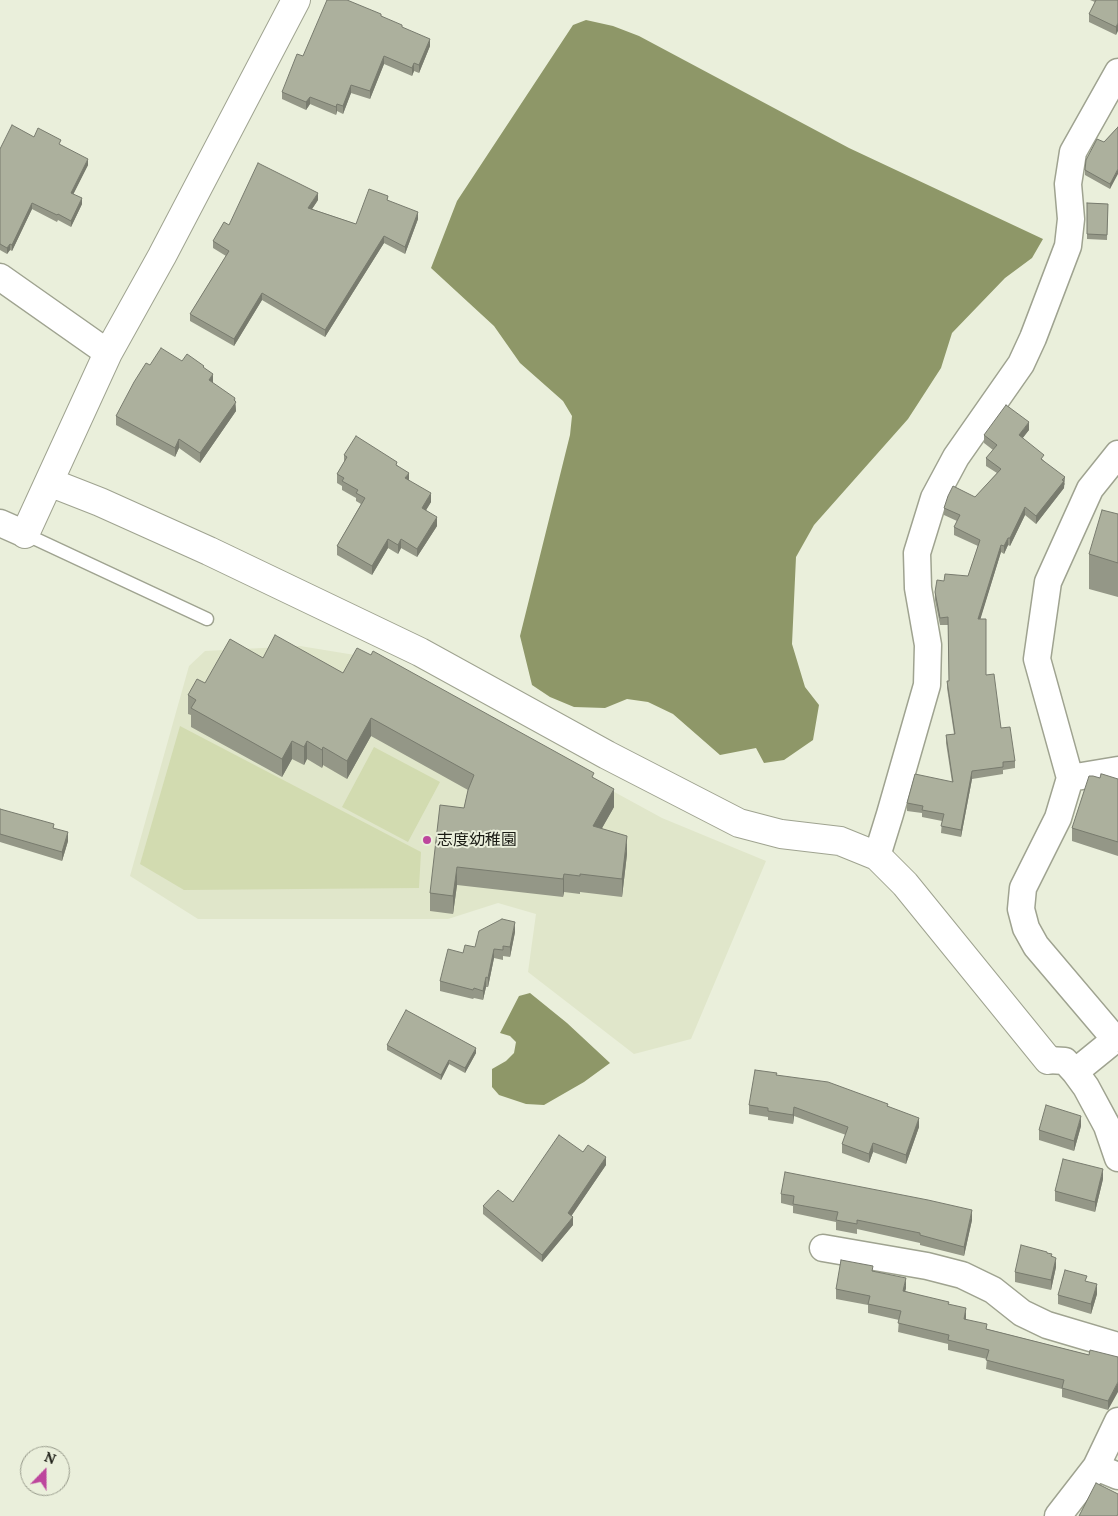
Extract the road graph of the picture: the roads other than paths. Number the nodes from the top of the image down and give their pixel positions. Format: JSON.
{"nodes":[{"id":1,"x":296,"y":0,"type":"edge"},
{"id":2,"x":1118,"y":72,"type":"edge"},
{"id":3,"x":2,"y":284,"type":"edge"},
{"id":4,"x":108,"y":353,"type":"junction"},
{"id":5,"x":1118,"y":454,"type":"edge"},
{"id":6,"x":49,"y":482,"type":"junction"},
{"id":7,"x":0,"y":523,"type":"edge"},
{"id":8,"x":25,"y":534,"type":"junction"},
{"id":9,"x":207,"y":618,"type":"dead end"},
{"id":10,"x":1118,"y":770,"type":"edge"},
{"id":11,"x":1070,"y":778,"type":"junction"},
{"id":12,"x":877,"y":856,"type":"junction"},
{"id":13,"x":1116,"y":1038,"type":"edge"},
{"id":14,"x":1048,"y":1060,"type":"joint"},
{"id":15,"x":1075,"y":1072,"type":"junction"},
{"id":16,"x":1118,"y":1158,"type":"edge"},
{"id":17,"x":823,"y":1248,"type":"dead end"},
{"id":18,"x":1118,"y":1346,"type":"edge"},
{"id":19,"x":1118,"y":1421,"type":"edge"},
{"id":20,"x":1107,"y":1472,"type":"edge"},
{"id":21,"x":1058,"y":1516,"type":"edge"}],
"edges":[{"from":1,"to":4,"type":"street"},
{"from":2,"to":12,"type":"street"},
{"from":3,"to":4,"type":"street"},
{"from":4,"to":6,"type":"street"},
{"from":5,"to":11,"type":"street"},
{"from":6,"to":8,"type":"street"},
{"from":6,"to":12,"type":"street"},
{"from":7,"to":8,"type":"street"},
{"from":8,"to":9,"type":"lane"},
{"from":10,"to":11,"type":"street"},
{"from":11,"to":13,"type":"street"},
{"from":12,"to":14,"type":"street"},
{"from":13,"to":15,"type":"street"},
{"from":14,"to":15,"type":"street"},
{"from":15,"to":16,"type":"street"},
{"from":17,"to":18,"type":"street"},
{"from":19,"to":20,"type":"street"},
{"from":20,"to":21,"type":"street"}]}
